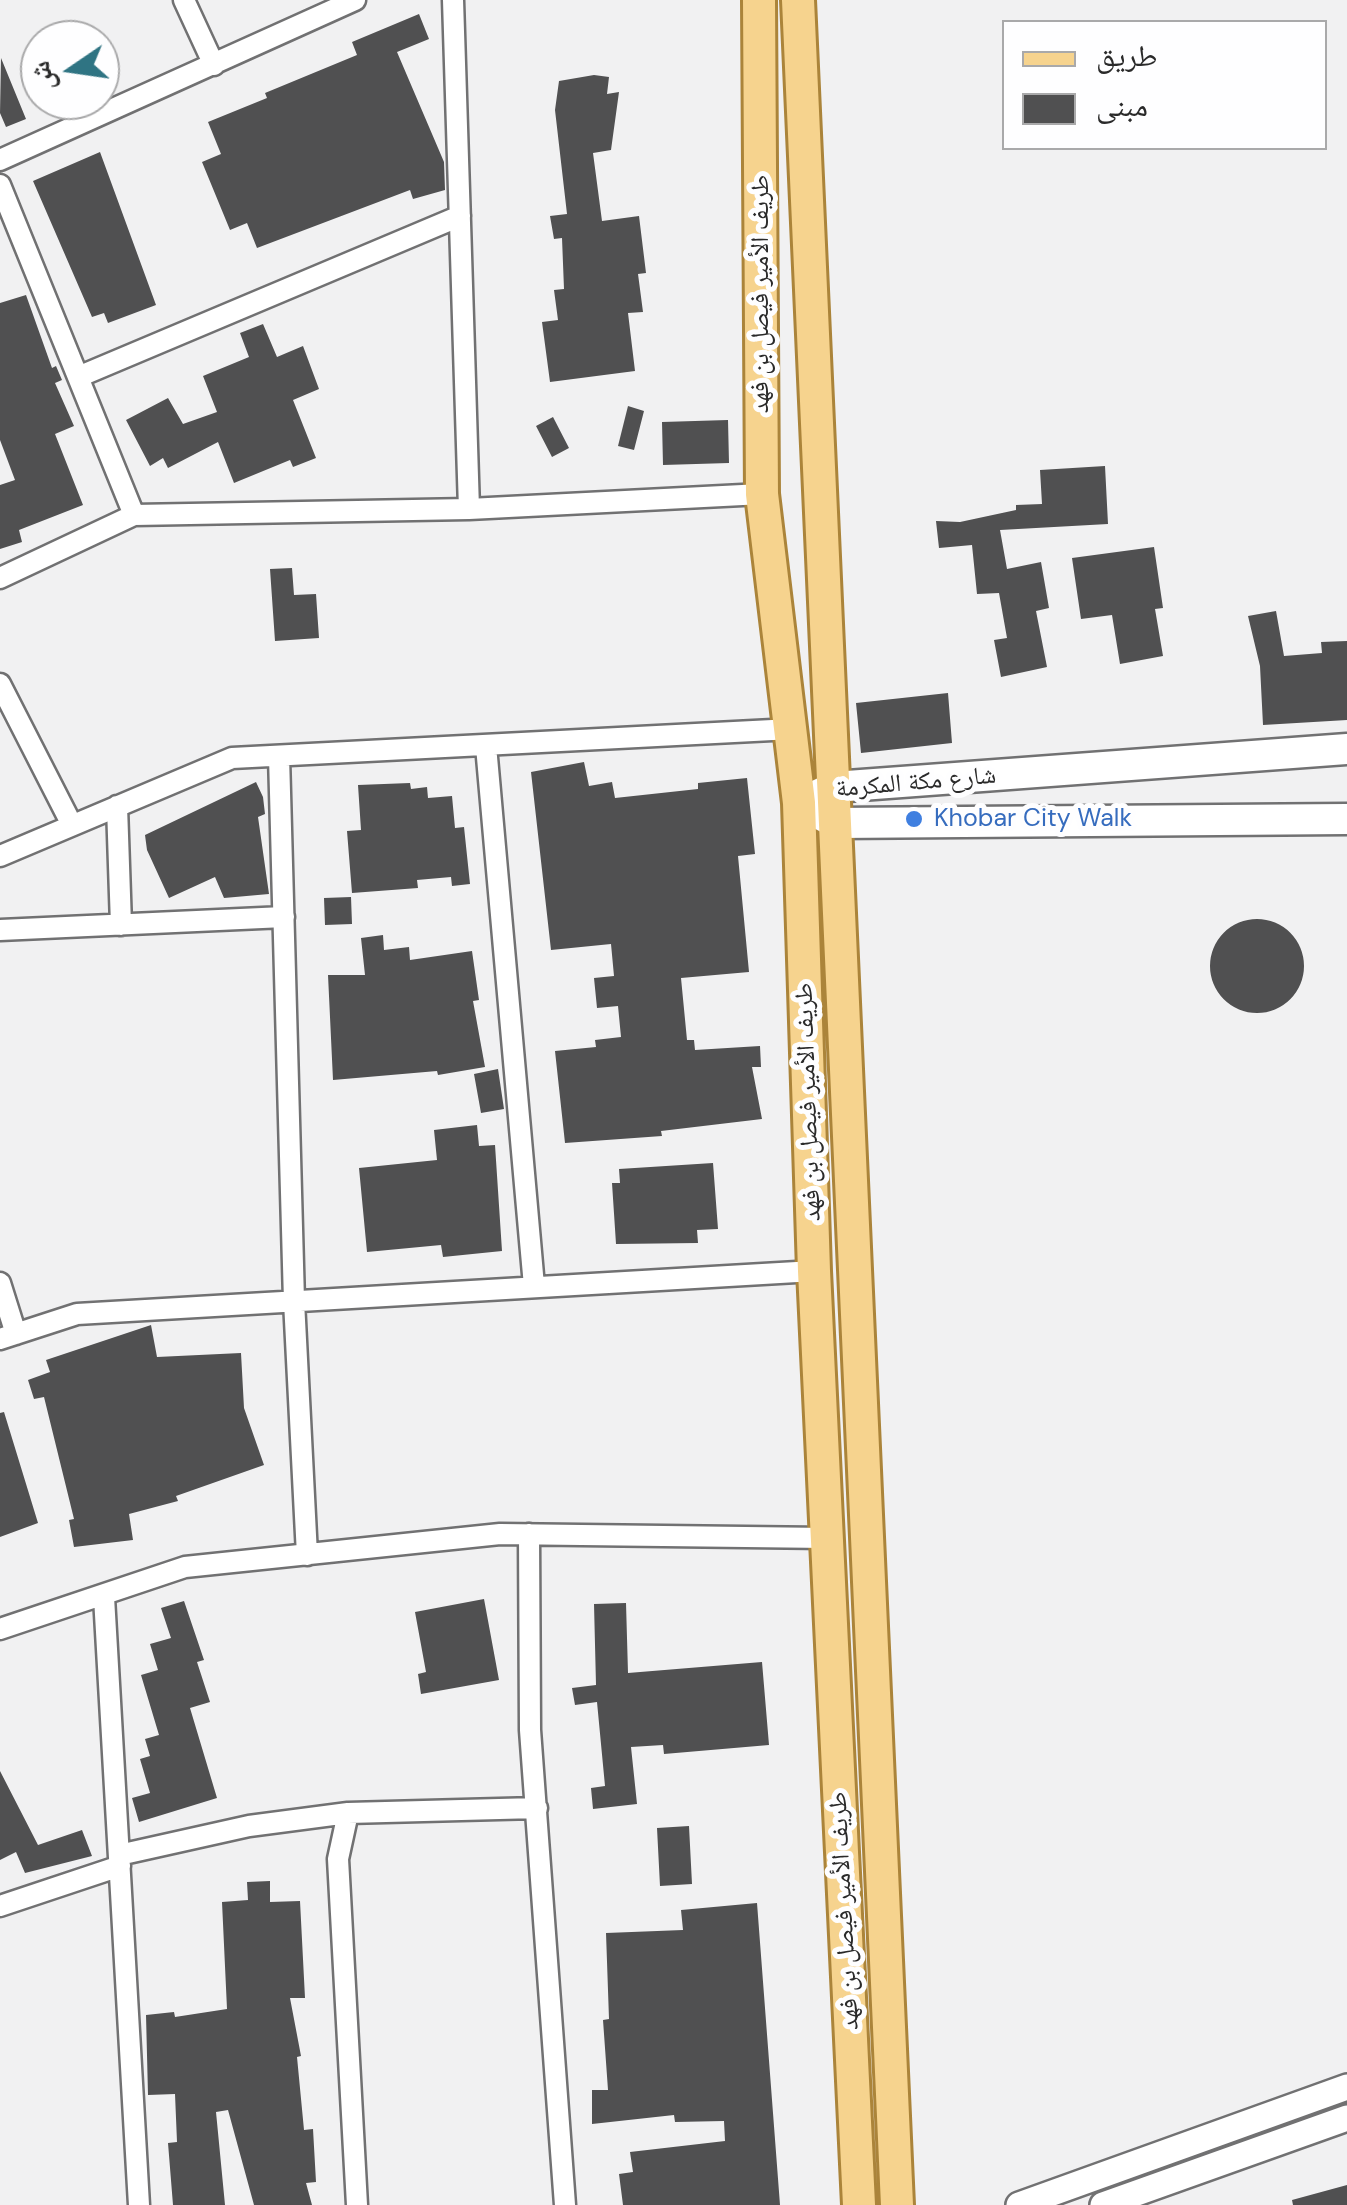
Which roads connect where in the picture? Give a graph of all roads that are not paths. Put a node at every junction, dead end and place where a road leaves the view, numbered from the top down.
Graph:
1 (184, 0) edge
2 (356, 0) edge
3 (453, 0) edge
4 (759, 0) edge
5 (798, 0) edge
6 (214, 65) junction
7 (0, 160) edge
8 (0, 185) edge
9 (460, 216) junction
10 (78, 377) junction
11 (762, 494) junction
12 (469, 508) junction
13 (134, 515) junction
14 (0, 578) edge
15 (0, 684) edge
16 (792, 728) junction
17 (486, 746) junction
18 (1347, 749) edge
19 (279, 756) junction
20 (834, 787) junction
21 (799, 803) junction
22 (118, 806) junction
23 (1347, 819) edge
24 (836, 823) junction
25 (72, 825) junction
26 (0, 856) edge
27 (284, 918) junction
28 (120, 925) junction
29 (0, 930) edge
30 (814, 1271) junction
31 (0, 1284) edge
32 (534, 1286) junction
33 (294, 1301) junction
34 (8, 1337) edge
35 (529, 1534) junction
36 (827, 1538) junction
37 (307, 1554) junction
38 (104, 1597) junction
39 (0, 1629) edge
40 (537, 1808) junction
41 (348, 1813) junction
42 (119, 1860) junction
43 (0, 1906) edge
44 (1347, 2087) edge
45 (1347, 2118) edge
46 (139, 2205) edge
47 (357, 2205) edge
48 (565, 2205) edge
49 (859, 2205) edge
50 (897, 2205) edge
51 (1018, 2205) edge
52 (1104, 2205) edge

1 - 6 street
2 - 6 street
3 - 9 street
4 - 11 main road, طريف الأمير فيصل بن فهد
5 - 20 main road, طريف الأمير فيصل بن فهد
6 - 7 street
8 - 10 street
9 - 10 street
9 - 12 street
10 - 13 street
11 - 12 street
11 - 16 main road, طريف الأمير فيصل بن فهد
12 - 13 street
13 - 14 street
15 - 25 street
16 - 17 street
16 - 21 main road, طريف الأمير فيصل بن فهد
17 - 19 street
17 - 32 street
18 - 20 main road, شارع مكة المكرمة
19 - 22 street
19 - 27 street
20 - 21 main road, شارع مكة المكرمة
20 - 24 main road, طريف الأمير فيصل بن فهد
21 - 24 main road, شارع مكة المكرمة
21 - 30 main road, طريف الأمير فيصل بن فهد
22 - 25 street
22 - 28 street
23 - 24 main road, شارع مكة المكرمة
24 - 50 main road, طريف الأمير فيصل بن فهد
25 - 26 street
27 - 28 street
27 - 33 street
28 - 29 street
30 - 32 street
30 - 36 main road, طريف الأمير فيصل بن فهد
31 - 34 street
32 - 33 street
33 - 34 street
33 - 37 street
35 - 36 street
35 - 37 street
35 - 40 street
36 - 49 main road, طريف الأمير فيصل بن فهد
37 - 38 street
38 - 39 street
38 - 42 street
40 - 41 street
40 - 48 street
41 - 42 street
41 - 47 street
42 - 43 street
42 - 46 street
44 - 51 street
45 - 52 street

